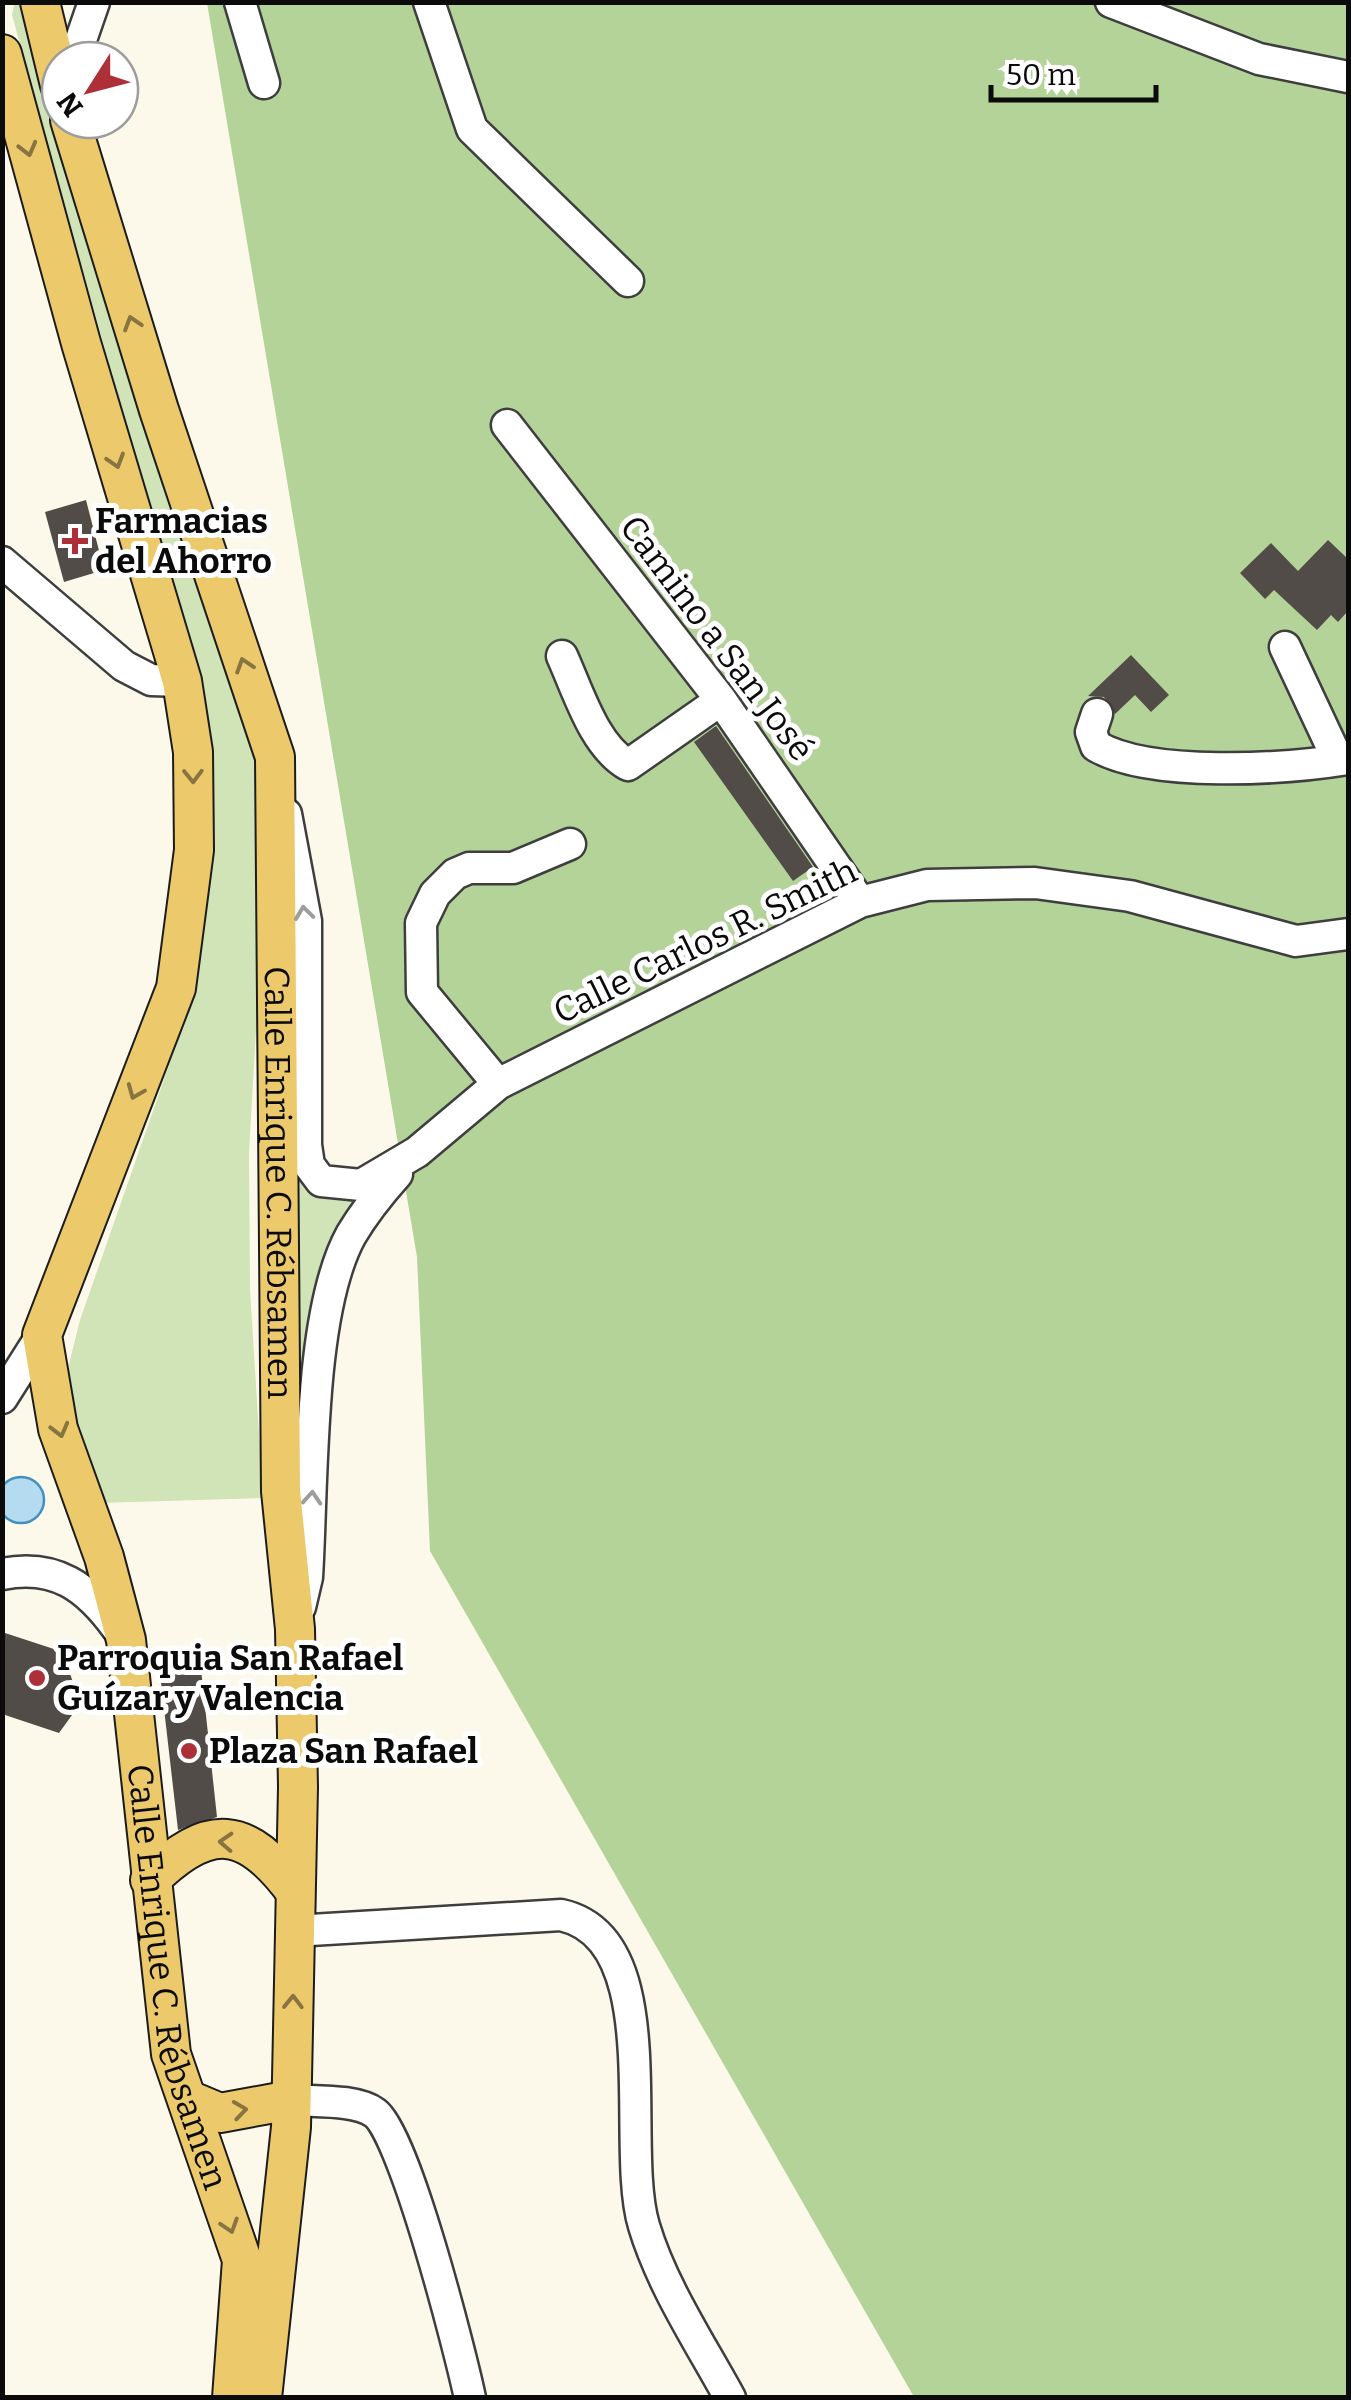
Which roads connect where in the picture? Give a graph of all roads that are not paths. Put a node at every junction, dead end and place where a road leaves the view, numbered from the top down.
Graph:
1 (40, 2) edge
2 (94, 2) edge
3 (240, 2) edge
4 (435, 5) edge
5 (1125, 5) edge
6 (49, 40) edge
7 (81, 40) edge
8 (2, 54) edge
9 (1348, 77) edge
10 (264, 83) dead end
11 (76, 140) edge
12 (628, 281) dead end
13 (507, 425) dead end
14 (2, 562) edge
15 (1285, 647) dead end
16 (562, 656) dead end
17 (182, 681) junction
18 (721, 700) junction
19 (1097, 714) dead end
20 (274, 758) junction
21 (1343, 759) edge
22 (570, 844) dead end
23 (860, 902) junction
24 (1348, 934) edge
25 (498, 1084) junction
26 (417, 1152) junction
27 (42, 1334) junction
28 (2, 1398) edge
29 (2, 1574) edge
30 (295, 1629) junction
31 (126, 1640) junction
32 (150, 1880) junction
33 (295, 1892) junction
34 (294, 1930) junction
35 (189, 2100) junction
36 (292, 2100) junction
37 (232, 2398) edge
38 (262, 2398) edge
39 (470, 2398) edge
40 (730, 2398) edge

1 - 6 main road
2 - 7 street
3 - 10 street
4 - 12 street
5 - 9 street
8 -> 17 main road
20 -> 11 main road, Calle Enrique C. Rébsamen
13 - 18 street, Camino a San José
14 - 17 street
15 - 21 street
16 - 18 street
17 -> 27 main road
18 - 23 street, Camino a San José
19 - 21 street
26 -> 20 street, Calle Carlos R. Smith
20 - 30 main road, Calle Enrique C. Rébsamen
22 - 25 street
23 - 24 street, Calle Carlos R. Smith
23 - 25 street, Calle Carlos R. Smith
25 - 26 street, Calle Carlos R. Smith
30 -> 26 street, Calle Carlos R. Smith
27 - 28 street
27 -> 31 main road, Calle Enrique C. Rébsamen
29 - 31 street
30 - 33 main road, Calle Enrique C. Rébsamen
31 - 32 main road, Calle Enrique C. Rébsamen
33 -> 32 main road
32 - 35 main road, Calle Enrique C. Rébsamen
33 - 34 main road, Calle Enrique C. Rébsamen
36 -> 34 main road, Calle Enrique C. Rébsamen
34 - 40 street
35 -> 36 main road
35 -> 37 main road, Calle Enrique C. Rébsamen
36 - 38 main road, Calle Enrique C. Rébsamen
36 - 39 street

